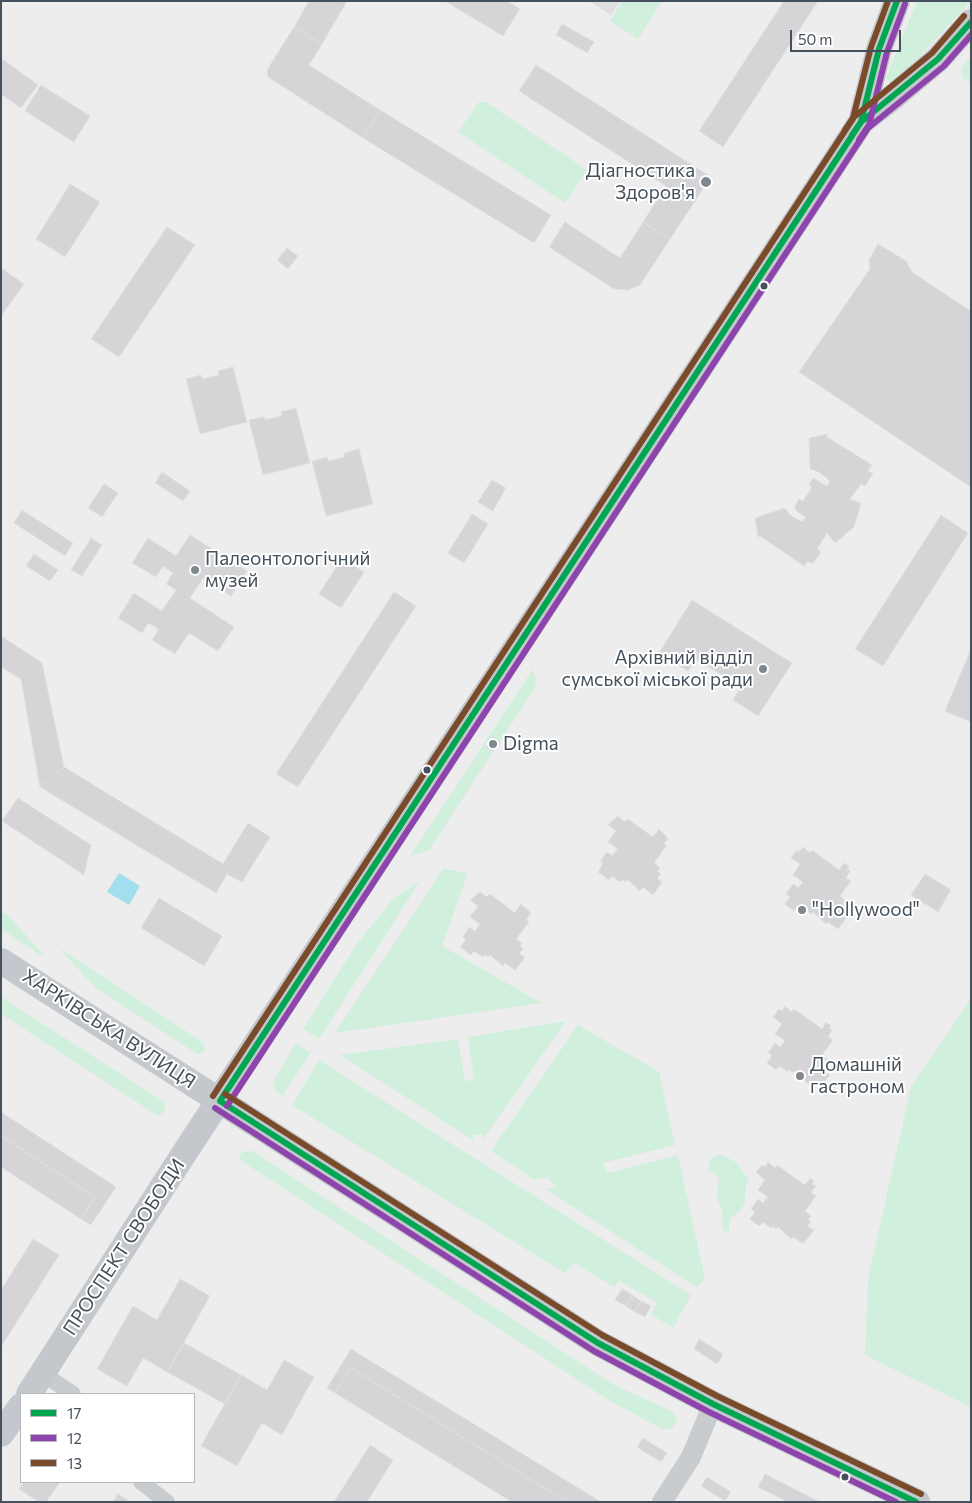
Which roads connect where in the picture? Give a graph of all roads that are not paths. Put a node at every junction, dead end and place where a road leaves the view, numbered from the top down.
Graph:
1 (896, 1) edge
2 (971, 22) edge
3 (860, 122) junction
4 (1, 961) edge
5 (220, 1101) junction
6 (25, 1393) edge
7 (20, 1401) edge
8 (713, 1404) junction
9 (1, 1434) edge
10 (142, 1483) edge
11 (167, 1502) edge
12 (662, 1502) edge
13 (917, 1502) edge

1 - 3 main road
2 - 3 main road
3 - 5 main road, ПРОСПЕКТ СВОБОДИ
4 - 5 main road, ХАРКІВСЬКА ВУЛИЦЯ
5 - 6 main road, ПРОСПЕКТ СВОБОДИ
5 - 8 main road, ХАРКІВСЬКА ВУЛИЦЯ
7 - 9 main road, ПРОСПЕКТ СВОБОДИ
8 - 12 street
8 - 13 main road, ХАРКІВСЬКА ВУЛИЦЯ
10 - 11 street

